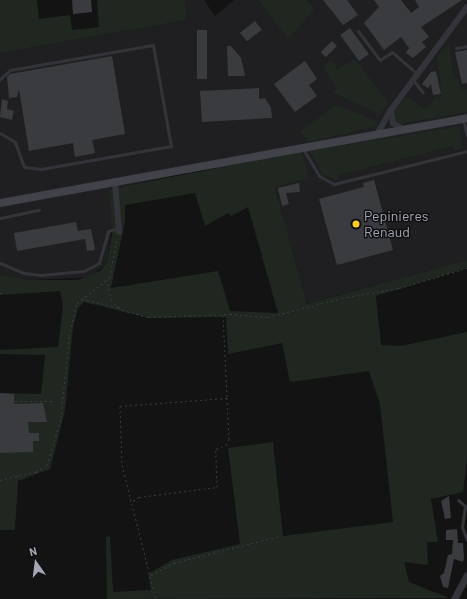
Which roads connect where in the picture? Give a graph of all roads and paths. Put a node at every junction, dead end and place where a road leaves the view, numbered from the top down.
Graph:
1 (467, 7) edge
2 (461, 18) junction
3 (467, 22) edge
4 (358, 31) dead end
5 (467, 46) edge
6 (456, 48) dead end
7 (418, 74) junction
8 (0, 79) edge
9 (413, 80) junction
10 (423, 93) dead end
11 (391, 110) junction
12 (465, 118) edge
13 (403, 129) junction
14 (0, 133) edge
15 (377, 134) junction
16 (467, 136) edge
17 (302, 148) junction
18 (467, 151) edge
19 (115, 181) junction
20 (0, 202) edge
21 (39, 210) dead end
22 (0, 218) edge
23 (119, 230) junction
24 (0, 263) edge
25 (467, 268) edge
26 (107, 280) junction
27 (0, 293) edge
28 (5, 293) dead end
29 (81, 299) junction
30 (119, 308) junction
31 (223, 314) junction
32 (227, 398) junction
33 (52, 400) dead end
34 (0, 401) edge
35 (0, 480) edge
36 (458, 500) dead end
37 (133, 501) junction
38 (280, 536) dead end
39 (467, 540) edge
40 (150, 575) junction
41 (467, 575) edge
42 (156, 599) edge
43 (454, 599) edge

1 - 2 street
2 - 3 street
2 - 7 street
4 - 7 lane
5 - 6 lane
7 - 9 street
8 - 14 lane
9 - 10 lane
9 - 11 street
11 - 13 street
11 - 15 street
12 - 13 main road
12 - 16 lane
13 - 15 main road
15 - 17 main road
17 - 18 lane
17 - 19 main road
19 - 20 main road
19 - 23 street
21 - 22 lane
23 - 24 lane
23 - 26 path
25 - 31 path
26 - 29 path
26 - 30 path
27 - 28 path
29 - 30 path
29 - 35 path
30 - 31 path
31 - 32 path
32 - 37 path
32 - 37 path
33 - 34 path
36 - 39 lane
37 - 40 path
38 - 40 path
40 - 42 path
41 - 43 street

